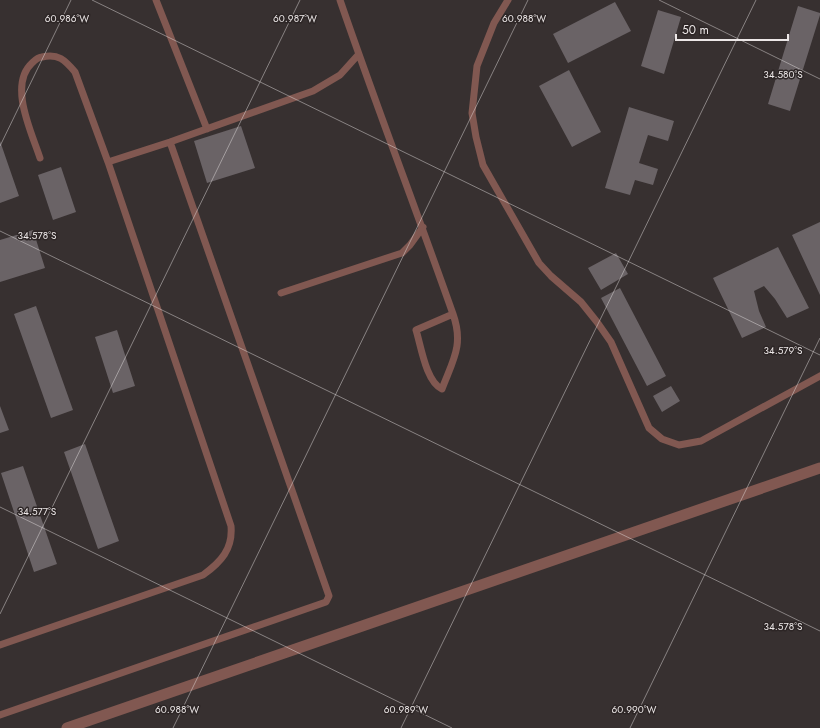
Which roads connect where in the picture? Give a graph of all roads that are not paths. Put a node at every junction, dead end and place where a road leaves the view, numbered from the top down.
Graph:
1 (156, 0) edge
2 (340, 0) edge
3 (508, 0) edge
4 (358, 55) junction
5 (207, 129) junction
6 (170, 142) junction
7 (40, 158) dead end
8 (108, 162) junction
9 (423, 227) junction
10 (281, 293) dead end
11 (453, 314) junction
12 (820, 376) edge
13 (820, 468) edge
14 (0, 645) edge
15 (0, 715) edge
16 (67, 728) edge

1 - 5 lane
2 - 4 lane
3 - 12 lane
4 - 5 lane
4 - 9 lane
5 - 6 lane
6 - 8 lane
6 - 15 lane
7 - 8 lane
8 - 14 lane
9 - 10 lane
9 - 11 lane
11 - 11 lane
13 - 16 street

